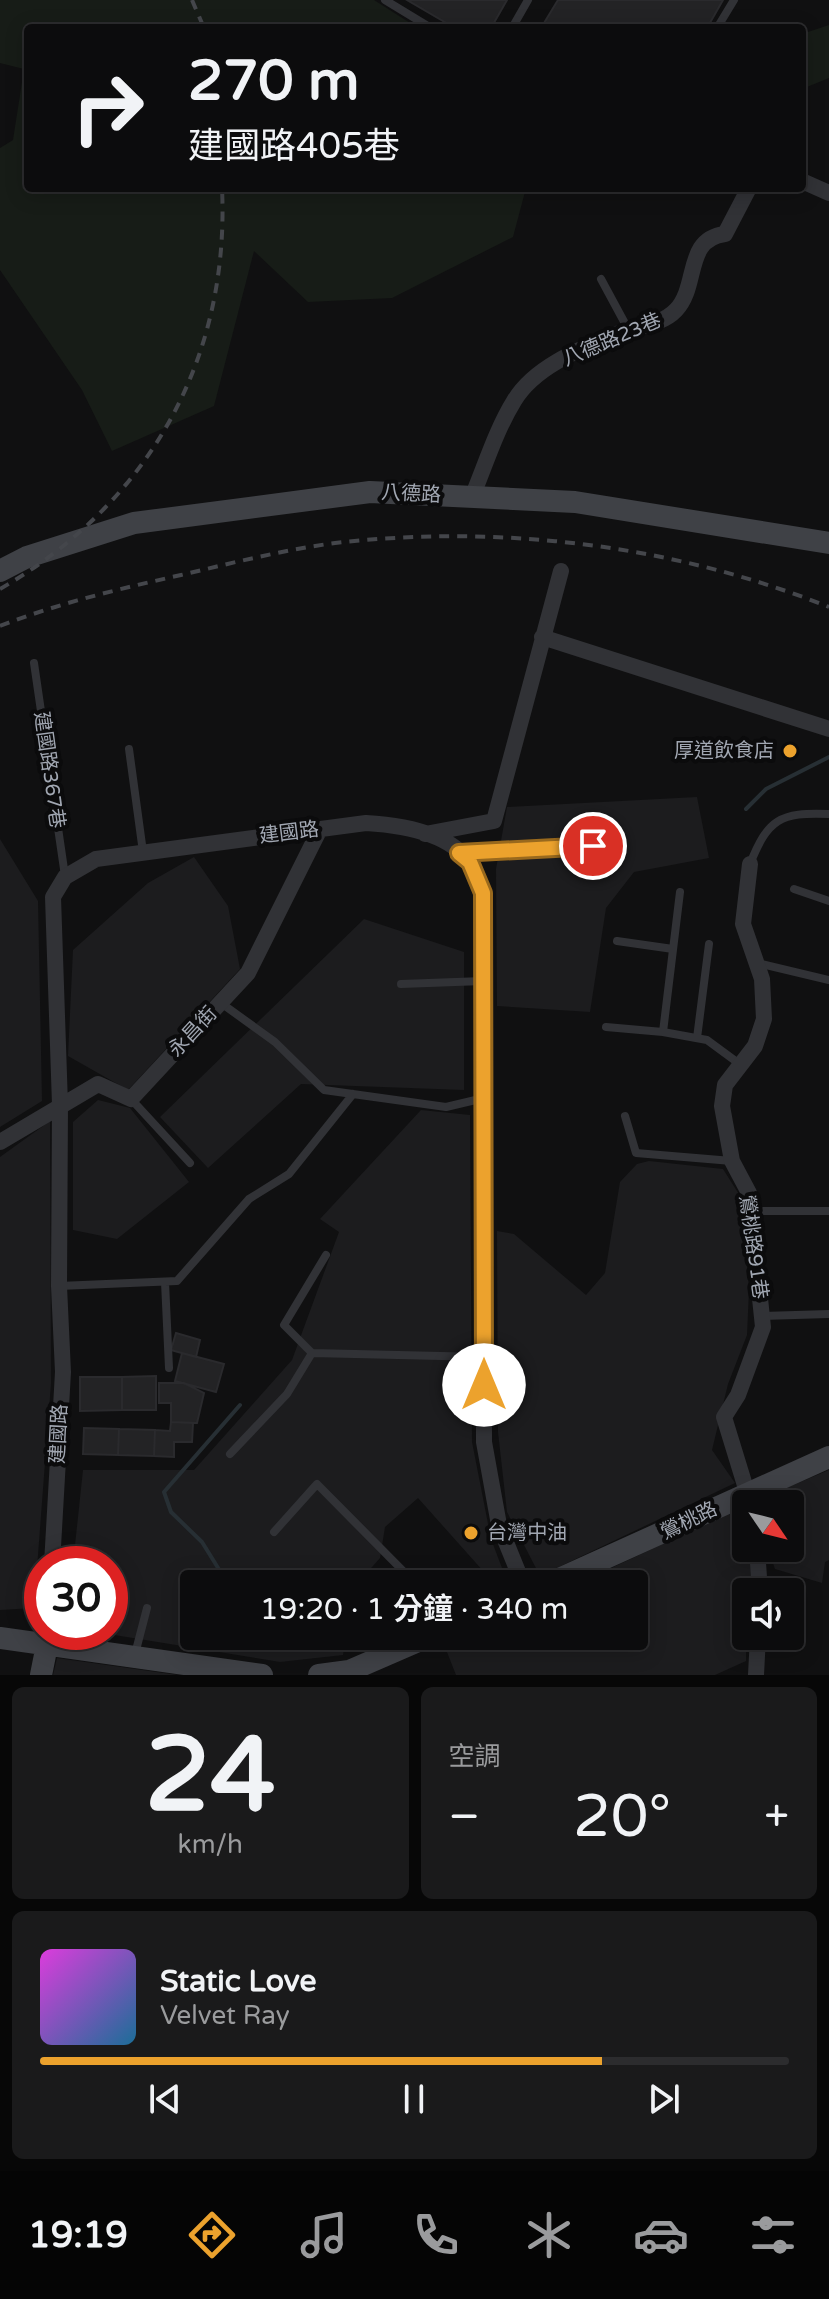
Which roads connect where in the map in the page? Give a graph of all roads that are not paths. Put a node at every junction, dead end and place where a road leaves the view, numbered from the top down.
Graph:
1 (385, 0) edge
2 (528, 0) edge
3 (734, 0) edge
4 (424, 24) edge
5 (514, 24) edge
6 (719, 24) edge
7 (806, 183) edge
8 (747, 192) edge
9 (829, 193) edge
10 (601, 279) dead end
11 (628, 329) junction
12 (472, 497) junction
13 (829, 543) edge
14 (0, 571) edge
15 (561, 571) dead end
16 (542, 637) junction
17 (34, 663) dead end
18 (829, 729) edge
19 (129, 749) dead end
20 (829, 814) edge
21 (320, 829) junction
22 (425, 834) junction
23 (620, 844) dead end
24 (143, 852) junction
25 (459, 853) junction
26 (750, 864) joint
27 (65, 877) junction
28 (794, 889) dead end
29 (680, 892) dead end
30 (829, 901) edge
31 (617, 941) dead end
32 (709, 944) dead end
33 (673, 949) junction
34 (756, 963) junction
35 (829, 980) edge
36 (484, 981) junction
37 (401, 984) dead end
38 (220, 1003) junction
39 (606, 1027) dead end
40 (663, 1032) junction
41 (697, 1038) junction
42 (741, 1065) junction
43 (353, 1094) junction
44 (484, 1098) junction
45 (131, 1099) junction
46 (60, 1105) junction
47 (625, 1116) dead end
48 (2, 1139) edge
49 (732, 1161) junction
50 (190, 1163) dead end
51 (752, 1211) junction
52 (829, 1211) edge
53 (326, 1255) dead end
54 (165, 1282) junction
55 (59, 1286) junction
56 (829, 1314) edge
57 (762, 1316) junction
58 (312, 1353) junction
59 (484, 1357) junction
60 (169, 1368) dead end
61 (230, 1454) dead end
62 (829, 1457) edge
63 (741, 1490) edge
64 (767, 1490) edge
65 (732, 1507) edge
66 (274, 1532) dead end
67 (53, 1546) edge
68 (402, 1570) edge
69 (517, 1570) edge
70 (582, 1570) edge
71 (147, 1608) dead end
72 (0, 1638) edge
73 (24, 1638) edge
74 (45, 1650) edge
75 (102, 1650) edge
76 (400, 1650) edge
77 (757, 1650) edge
78 (134, 1657) junction
79 (350, 1673) edge
80 (41, 1675) edge
81 (262, 1675) edge
82 (319, 1675) edge
83 (756, 1675) edge

1 - 4 lane
2 - 5 lane
3 - 6 lane
7 - 9 street
8 - 11 street, 八德路23巷
10 - 11 lane
11 - 12 street, 八德路23巷
12 - 13 main road, 八德路
12 - 14 main road, 八德路
15 - 16 street
16 - 18 street
16 - 22 street
17 - 27 lane, 建國路367巷
19 - 24 lane
20 - 26 lane
21 - 22 street, 建國路
21 - 24 street, 建國路
21 - 38 street, 永昌街
22 - 25 street, 建國路
23 - 25 lane
24 - 27 street, 建國路
25 - 36 street, 建國路
26 - 34 street, 鶯桃路91巷
27 - 46 street, 建國路
28 - 30 lane
29 - 33 lane
31 - 33 lane
32 - 41 lane
33 - 40 lane
34 - 35 lane
34 - 42 street, 鶯桃路91巷
36 - 37 lane
36 - 44 street, 建國路
38 - 43 lane
38 - 45 street, 永昌街
39 - 40 lane
40 - 41 lane
41 - 42 lane
42 - 49 street, 鶯桃路91巷
43 - 44 lane
43 - 54 lane
44 - 59 street, 建國路
45 - 46 street
45 - 50 lane
46 - 48 street
46 - 55 street, 建國路
47 - 49 lane
49 - 51 street, 鶯桃路91巷
51 - 52 lane
51 - 57 street, 鶯桃路91巷
53 - 58 lane
54 - 55 lane
54 - 60 lane
55 - 67 street, 建國路
56 - 57 lane
57 - 63 street, 鶯桃路91巷
58 - 59 lane
58 - 61 lane
59 - 69 street, 建國路
62 - 64 main road, 鶯桃路
65 - 70 main road, 鶯桃路
66 - 68 lane
71 - 78 lane
72 - 73 main road
74 - 80 main road
75 - 78 main road
76 - 79 main road
77 - 83 street
78 - 81 main road
79 - 82 main road

